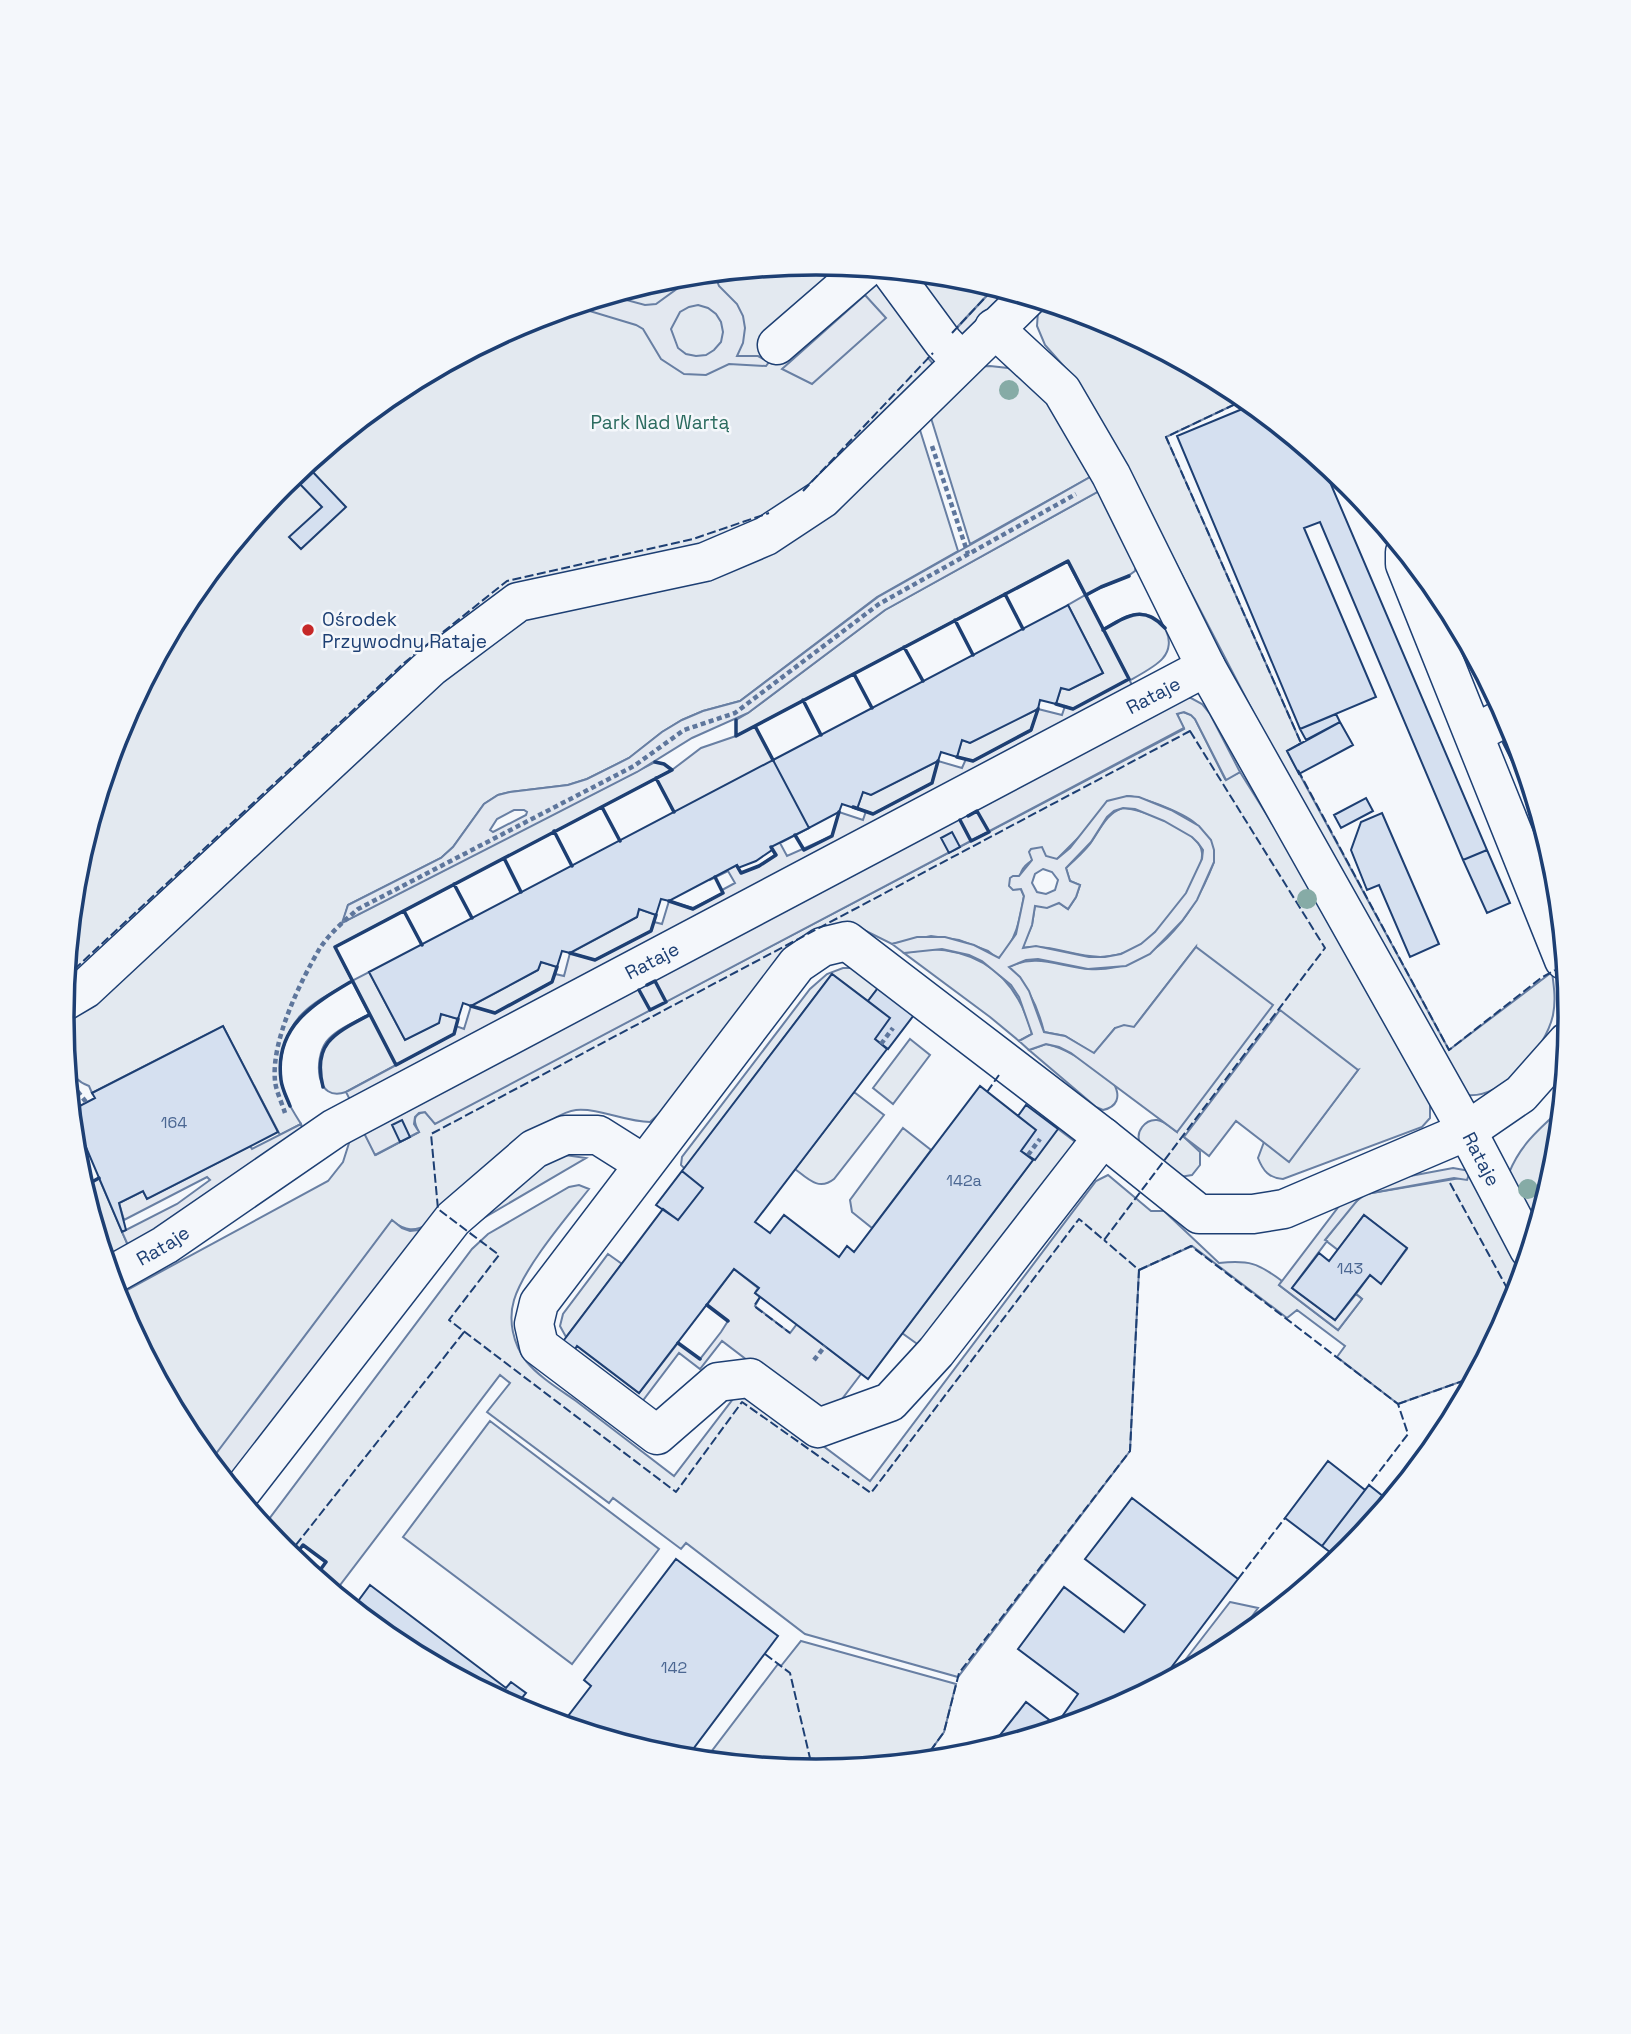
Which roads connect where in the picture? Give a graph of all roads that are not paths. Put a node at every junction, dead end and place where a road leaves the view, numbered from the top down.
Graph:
1 (856, 277) edge
2 (897, 280) edge
3 (1021, 304) edge
4 (994, 328) junction
5 (777, 345) dead end
6 (961, 360) junction
7 (1410, 574) edge
8 (1206, 667) junction
9 (1490, 726) edge
10 (1551, 918) edge
11 (74, 995) edge
12 (1556, 1054) edge
13 (1467, 1131) junction
14 (1102, 1136) junction
15 (644, 1164) junction
16 (1524, 1237) edge
17 (119, 1271) edge
18 (244, 1489) edge

1 - 5 street
2 - 6 street
3 - 4 street
4 - 6 street
4 - 8 street, Rataje
6 - 11 street
7 - 9 street
8 - 13 street, Rataje
8 - 17 street, Rataje
9 - 10 street
12 - 13 street
13 - 14 street
13 - 16 street, Rataje
14 - 15 street
14 - 15 street
15 - 18 street

